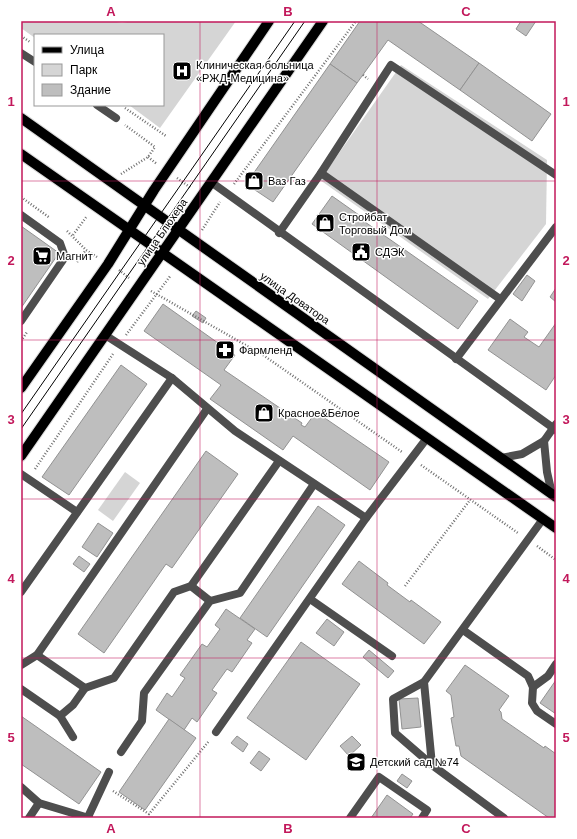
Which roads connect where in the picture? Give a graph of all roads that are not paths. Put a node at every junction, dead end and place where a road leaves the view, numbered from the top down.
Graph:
1 (269, 21) edge
2 (323, 21) edge
3 (21, 53) edge
4 (34, 61) edge
5 (98, 106) edge
6 (21, 118) edge
7 (116, 118) road end
8 (21, 154) edge
9 (321, 173) junction
10 (556, 175) edge
11 (211, 182) junction
12 (143, 206) junction
13 (21, 215) edge
14 (178, 229) junction
15 (130, 230) junction
16 (279, 232) junction
17 (555, 232) edge
18 (162, 252) junction
19 (500, 299) junction
20 (21, 321) edge
21 (105, 335) junction
22 (456, 359) junction
23 (172, 378) junction
24 (21, 388) edge
25 (207, 409) junction
26 (555, 427) edge
27 (427, 438) junction
28 (544, 441) junction
29 (21, 456) edge
30 (501, 458) junction
31 (279, 461) junction
32 (21, 474) edge
33 (314, 484) junction
34 (554, 496) edge
35 (78, 512) junction
36 (366, 518) junction
37 (543, 519) junction
38 (556, 528) edge
39 (191, 586) junction
40 (21, 592) edge
41 (310, 599) junction
42 (210, 601) junction
43 (463, 630) junction
44 (37, 655) junction
45 (392, 656) dead end
46 (556, 664) edge
47 (21, 666) edge
48 (424, 682) junction
49 (533, 687) junction
50 (85, 688) junction
51 (21, 689) edge
52 (60, 716) junction
53 (556, 724) edge
54 (216, 732) road end
55 (73, 737) dead end
56 (121, 752) dead end
57 (432, 765) junction
58 (109, 772) dead end
59 (21, 787) edge
60 (39, 803) junction
61 (28, 818) edge
62 (88, 818) edge
63 (350, 818) edge
64 (422, 818) edge
65 (504, 818) edge

1 - 12 main road
2 - 11 main road, улица Блюхера
3 - 4 street
5 - 7 street
6 - 12 main road, улица Доватора
8 - 15 main road
9 - 10 street
9 - 16 street
9 - 19 street
11 - 14 main road, улица Блюхера
11 - 16 street
12 - 14 main road, улица Доватора
12 - 15 main road
13 - 20 street
14 - 18 main road, улица Блюхера
14 - 30 main road, улица Доватора
15 - 18 main road
15 - 24 main road
16 - 22 street
17 - 19 street
18 - 21 main road, улица Блюхера
18 - 27 main road
19 - 22 street
21 - 23 street
21 - 29 main road, улица Блюхера
22 - 26 street
23 - 25 street
23 - 35 street
25 - 31 street
25 - 44 street
26 - 28 street
27 - 36 street
27 - 37 main road
28 - 30 street
28 - 34 street
30 - 34 main road, улица Доватора
31 - 33 street
31 - 39 street
32 - 35 street
33 - 36 street
33 - 42 street
35 - 40 street
36 - 41 street
37 - 38 main road
37 - 43 street
39 - 42 street
39 - 50 street
41 - 45 street
41 - 54 street
42 - 56 street
43 - 48 street
43 - 49 street
44 - 47 street
44 - 50 street
46 - 49 street
48 - 57 street
48 - 57 street
49 - 53 street
50 - 52 street
51 - 52 street
52 - 55 street
57 - 65 street
58 - 62 street
59 - 60 street
60 - 61 street
60 - 62 street
63 - 64 street

